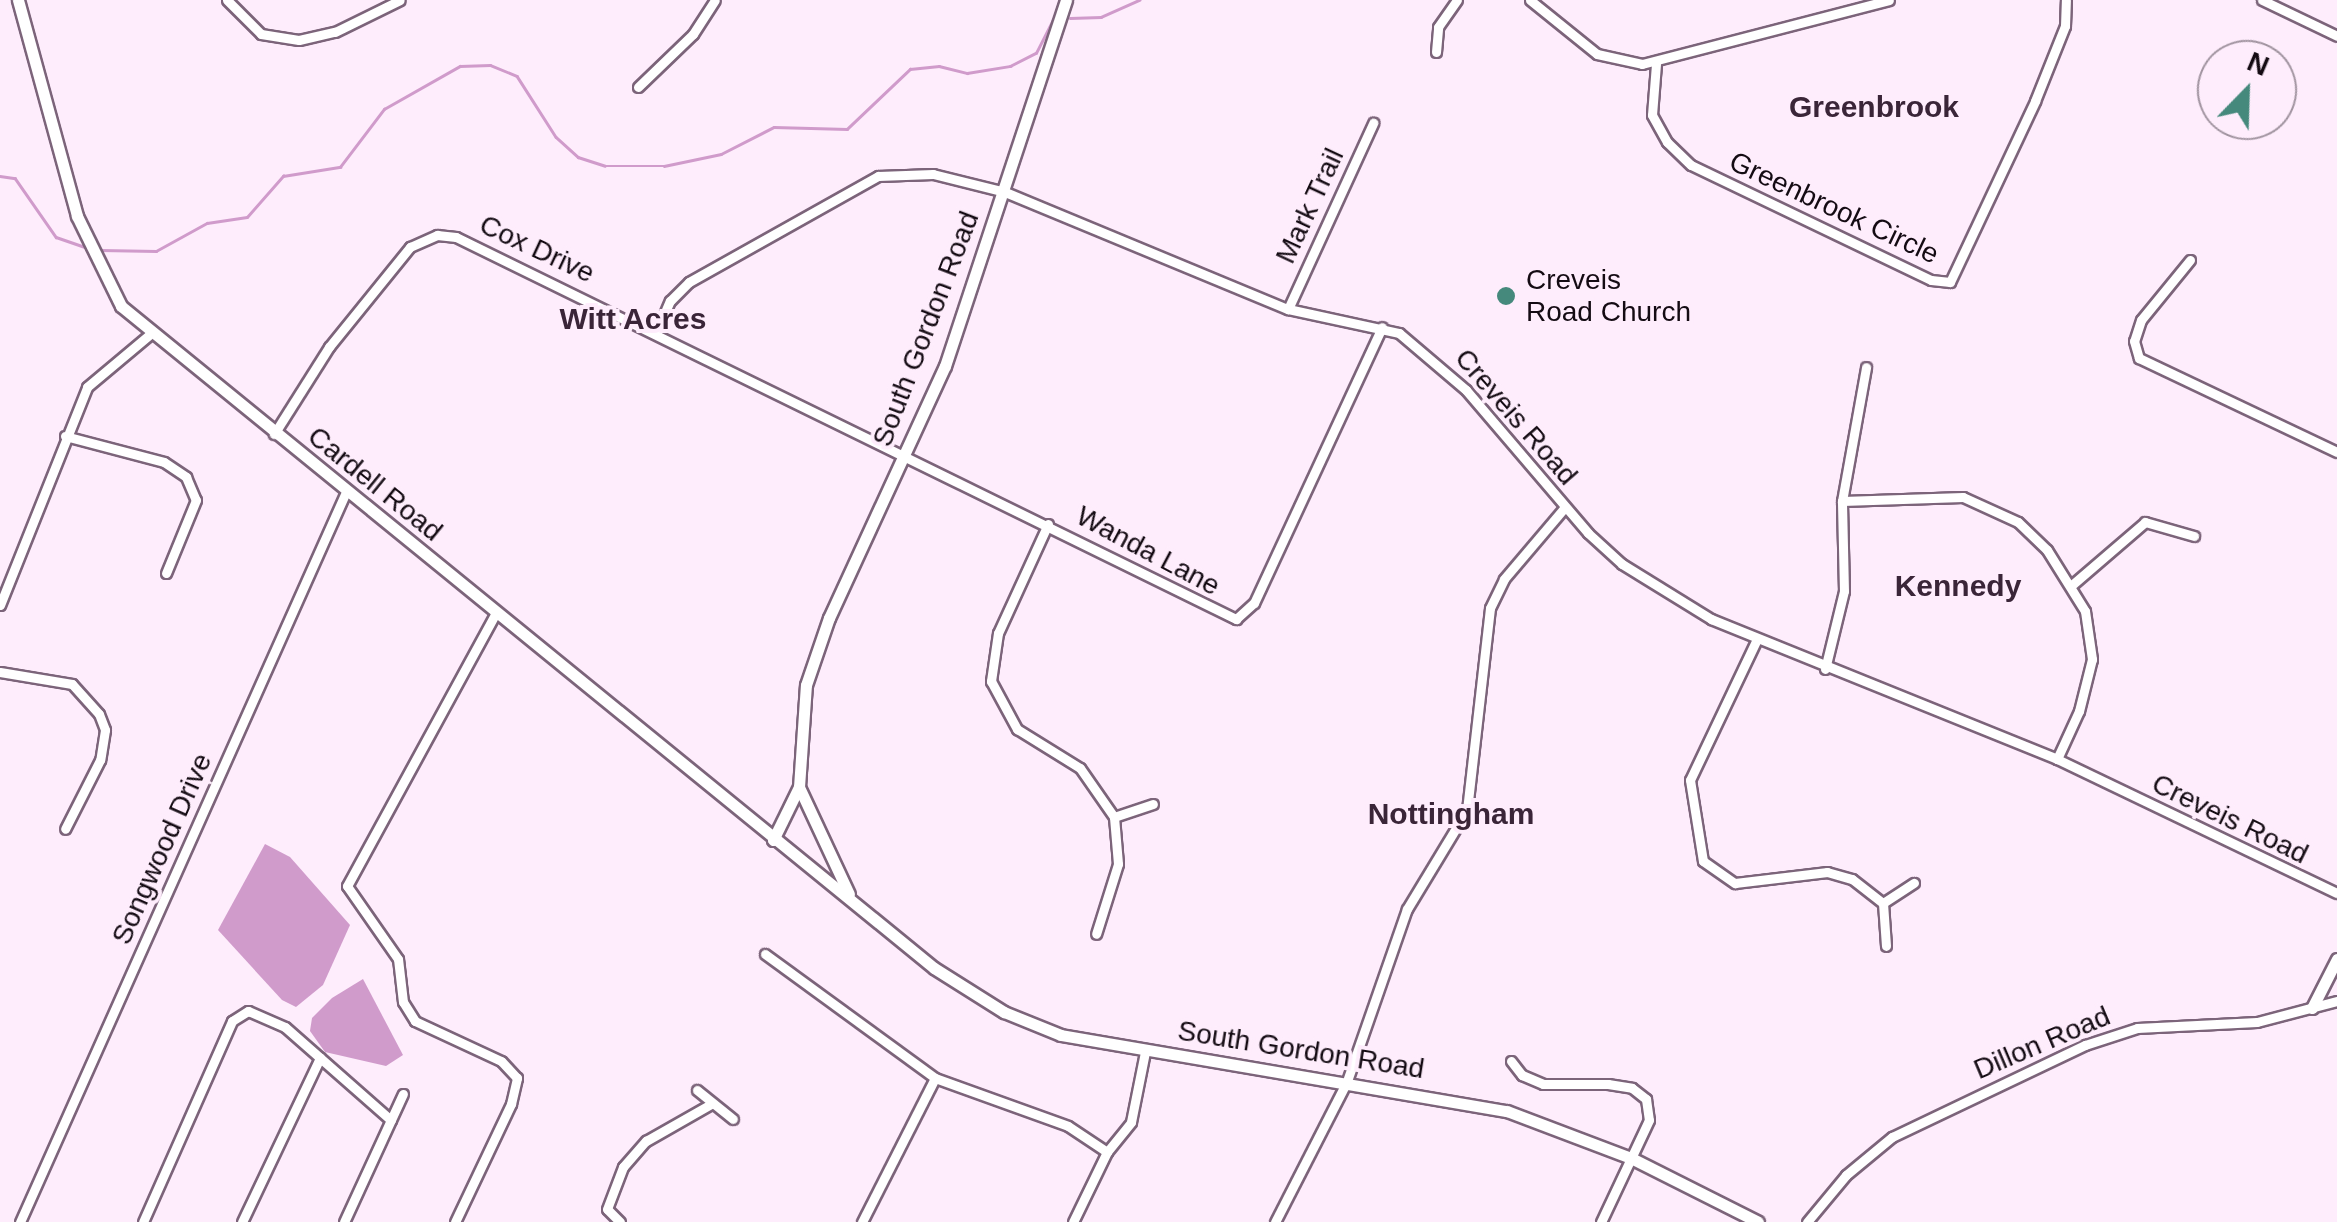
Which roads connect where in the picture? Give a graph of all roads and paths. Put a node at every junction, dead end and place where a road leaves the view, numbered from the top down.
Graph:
1 (18, 0) edge
2 (227, 0) edge
3 (400, 0) edge
4 (715, 0) edge
5 (1066, 0) edge
6 (1456, 0) edge
7 (1530, 0) edge
8 (1889, 0) edge
9 (2066, 0) edge
10 (2262, 0) edge
11 (2337, 36) edge
12 (1436, 52) dead end
13 (1656, 64) junction
14 (638, 87) dead end
15 (1373, 123) dead end
16 (1006, 192) junction
17 (2190, 260) dead end
18 (1288, 309) junction
19 (1382, 327) junction
20 (657, 331) junction
21 (148, 335) junction
22 (1866, 367) dead end
23 (274, 434) junction
24 (64, 436) junction
25 (2337, 452) edge
26 (906, 454) junction
27 (345, 494) junction
28 (1842, 502) junction
29 (1565, 507) junction
30 (1048, 524) junction
31 (2194, 536) dead end
32 (166, 573) dead end
33 (2073, 584) junction
34 (0, 605) edge
35 (496, 612) junction
36 (1756, 638) junction
37 (1825, 669) junction
38 (0, 672) edge
39 (2057, 759) junction
40 (799, 787) junction
41 (1153, 804) dead end
42 (1114, 817) junction
43 (65, 829) dead end
44 (774, 840) junction
45 (1914, 883) dead end
46 (2337, 893) edge
47 (853, 902) junction
48 (1883, 904) junction
49 (1096, 934) dead end
50 (1886, 946) dead end
51 (765, 954) dead end
52 (2337, 959) edge
53 (2337, 1001) edge
54 (2312, 1008) junction
55 (1145, 1052) junction
56 (320, 1058) junction
57 (1511, 1061) dead end
58 (935, 1078) junction
59 (1347, 1080) junction
60 (697, 1090) dead end
61 (403, 1094) dead end
62 (710, 1104) junction
63 (733, 1119) dead end
64 (391, 1120) junction
65 (1107, 1152) junction
66 (1631, 1158) junction
67 (20, 1222) edge
68 (143, 1222) edge
69 (242, 1222) edge
70 (344, 1222) edge
71 (456, 1222) edge
72 (620, 1222) edge
73 (862, 1222) edge
74 (1073, 1222) edge
75 (1275, 1222) edge
76 (1601, 1222) edge
77 (1758, 1222) edge
78 (1807, 1222) edge

1 - 21 street, Cardell Road
2 - 3 street
4 - 14 street
5 - 16 street, South Gordon Road
6 - 12 street
7 - 13 street
8 - 13 street
9 - 13 street, Greenbrook Circle
10 - 11 street
15 - 18 street, Mark Trail
16 - 18 street, Creveis Road
16 - 20 street, Creveis Road
16 - 26 street, South Gordon Road
17 - 25 street
18 - 19 street, Creveis Road
19 - 29 street, Creveis Road
19 - 30 street, Wanda Lane
20 - 23 street, Cox Drive
20 - 26 street, Cox Drive
21 - 23 street, Cardell Road
21 - 24 street
22 - 28 street
23 - 27 street, Cardell Road
24 - 32 street
24 - 34 street
26 - 30 street, Wanda Lane
26 - 40 street, South Gordon Road
27 - 35 street, Cardell Road
27 - 67 street, Songwood Drive
28 - 33 street
28 - 37 street
29 - 36 street, Creveis Road
29 - 59 street
30 - 42 street
31 - 33 street
33 - 39 street
35 - 44 street, Cardell Road
35 - 71 street
36 - 37 street, Creveis Road
36 - 48 street
37 - 39 street, Creveis Road
38 - 43 street
39 - 46 street, Creveis Road
40 - 44 street, South Gordon Road
40 - 47 street
41 - 42 street
42 - 49 street
44 - 47 street, Cardell Road
45 - 48 street
47 - 55 street, South Gordon Road
48 - 50 street
51 - 58 street
52 - 54 street
53 - 54 street, Dillon Road
54 - 78 street, Dillon Road
55 - 59 street, South Gordon Road
55 - 65 street
56 - 64 street
56 - 68 street
56 - 69 street
57 - 66 street
58 - 65 street
58 - 73 street
59 - 66 street, South Gordon Road
59 - 75 street
60 - 62 street
61 - 64 street
62 - 63 street
62 - 72 street
64 - 70 street
65 - 74 street
66 - 76 street
66 - 77 street, South Gordon Road

